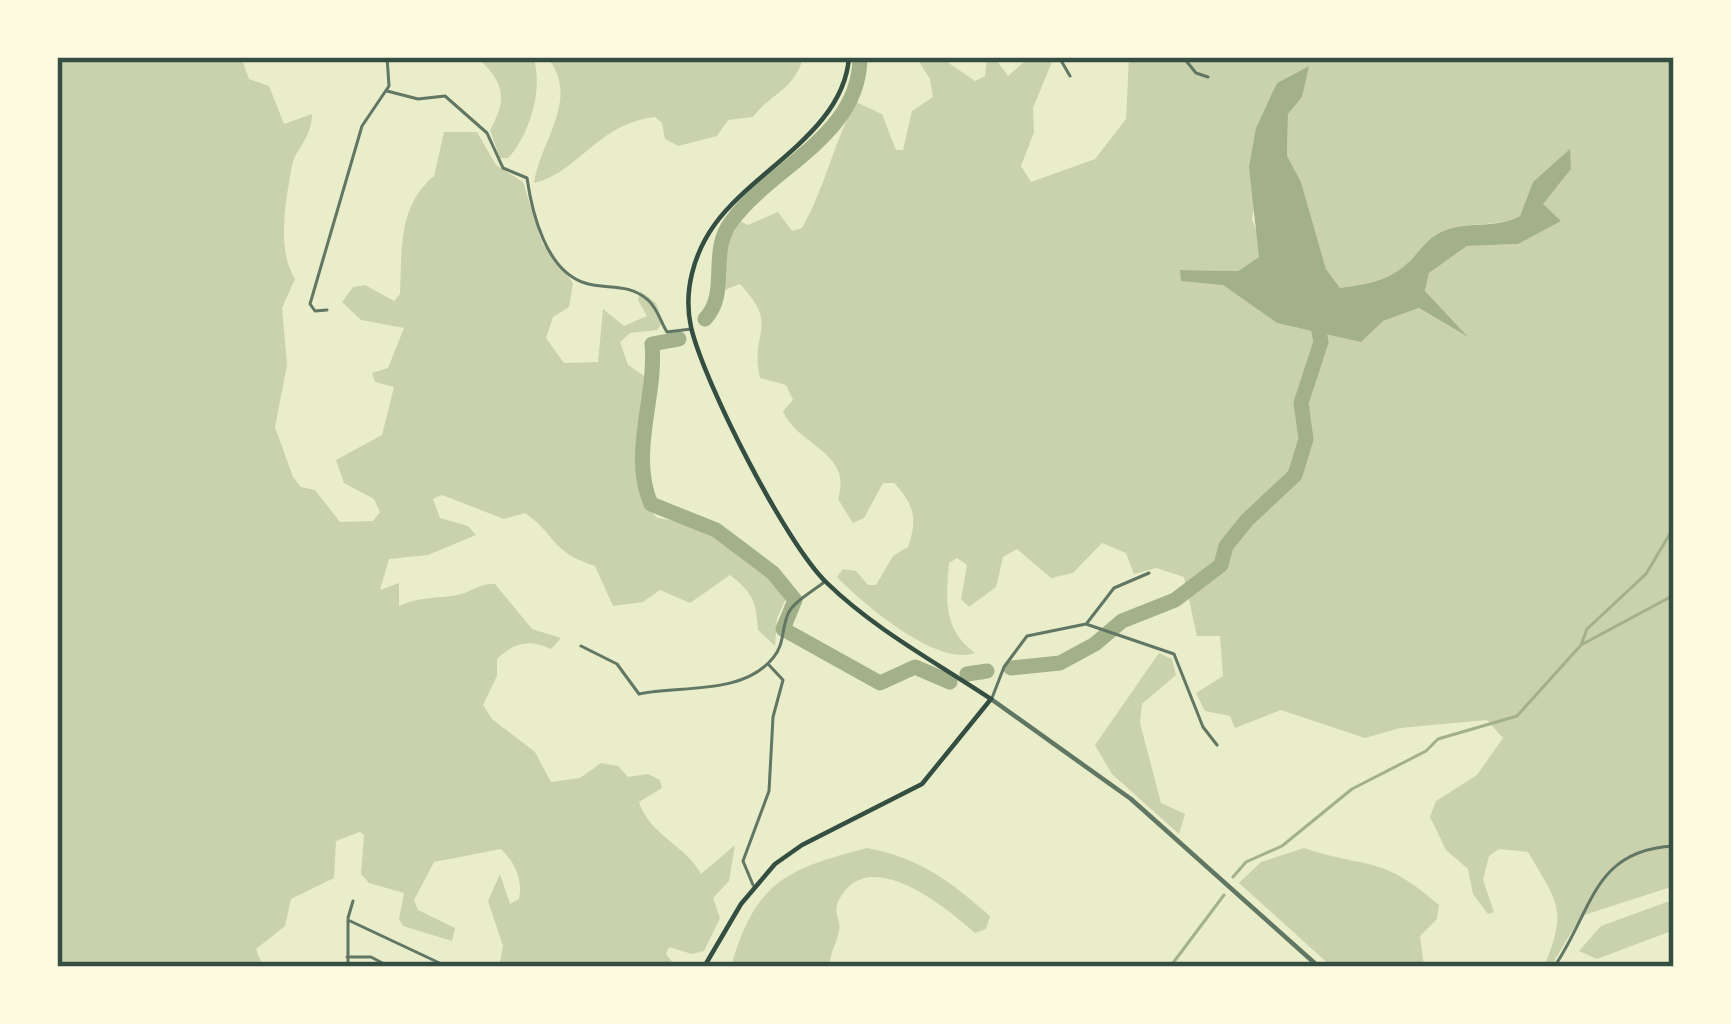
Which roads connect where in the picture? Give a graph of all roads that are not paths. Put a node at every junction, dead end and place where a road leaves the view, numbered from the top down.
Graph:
1 (387, 57) edge
2 (849, 57) edge
3 (1059, 57) edge
4 (1183, 57) edge
5 (1070, 76) dead end
6 (1208, 77) dead end
7 (387, 92) junction
8 (327, 310) dead end
9 (692, 328) junction
10 (1149, 573) dead end
11 (825, 581) junction
12 (1086, 624) junction
13 (581, 646) dead end
14 (768, 664) junction
15 (991, 699) junction
16 (1216, 745) dead end
17 (1674, 846) edge
18 (754, 886) junction
19 (353, 902) dead end
20 (348, 920) junction
21 (345, 957) junction
22 (348, 967) edge
23 (390, 967) edge
24 (448, 967) edge
25 (704, 967) edge
26 (1319, 967) edge
27 (1554, 967) edge

1 - 7 street
2 - 9 main road
3 - 5 street
4 - 6 street
7 - 8 street
7 - 9 street
9 - 11 main road
10 - 12 street
11 - 14 street
11 - 15 main road
12 - 15 street
12 - 16 street
13 - 14 street
14 - 18 street
15 - 18 main road
15 - 26 street
17 - 27 street
18 - 25 main road
19 - 20 street
20 - 21 street
20 - 24 street
21 - 22 street
21 - 23 street

